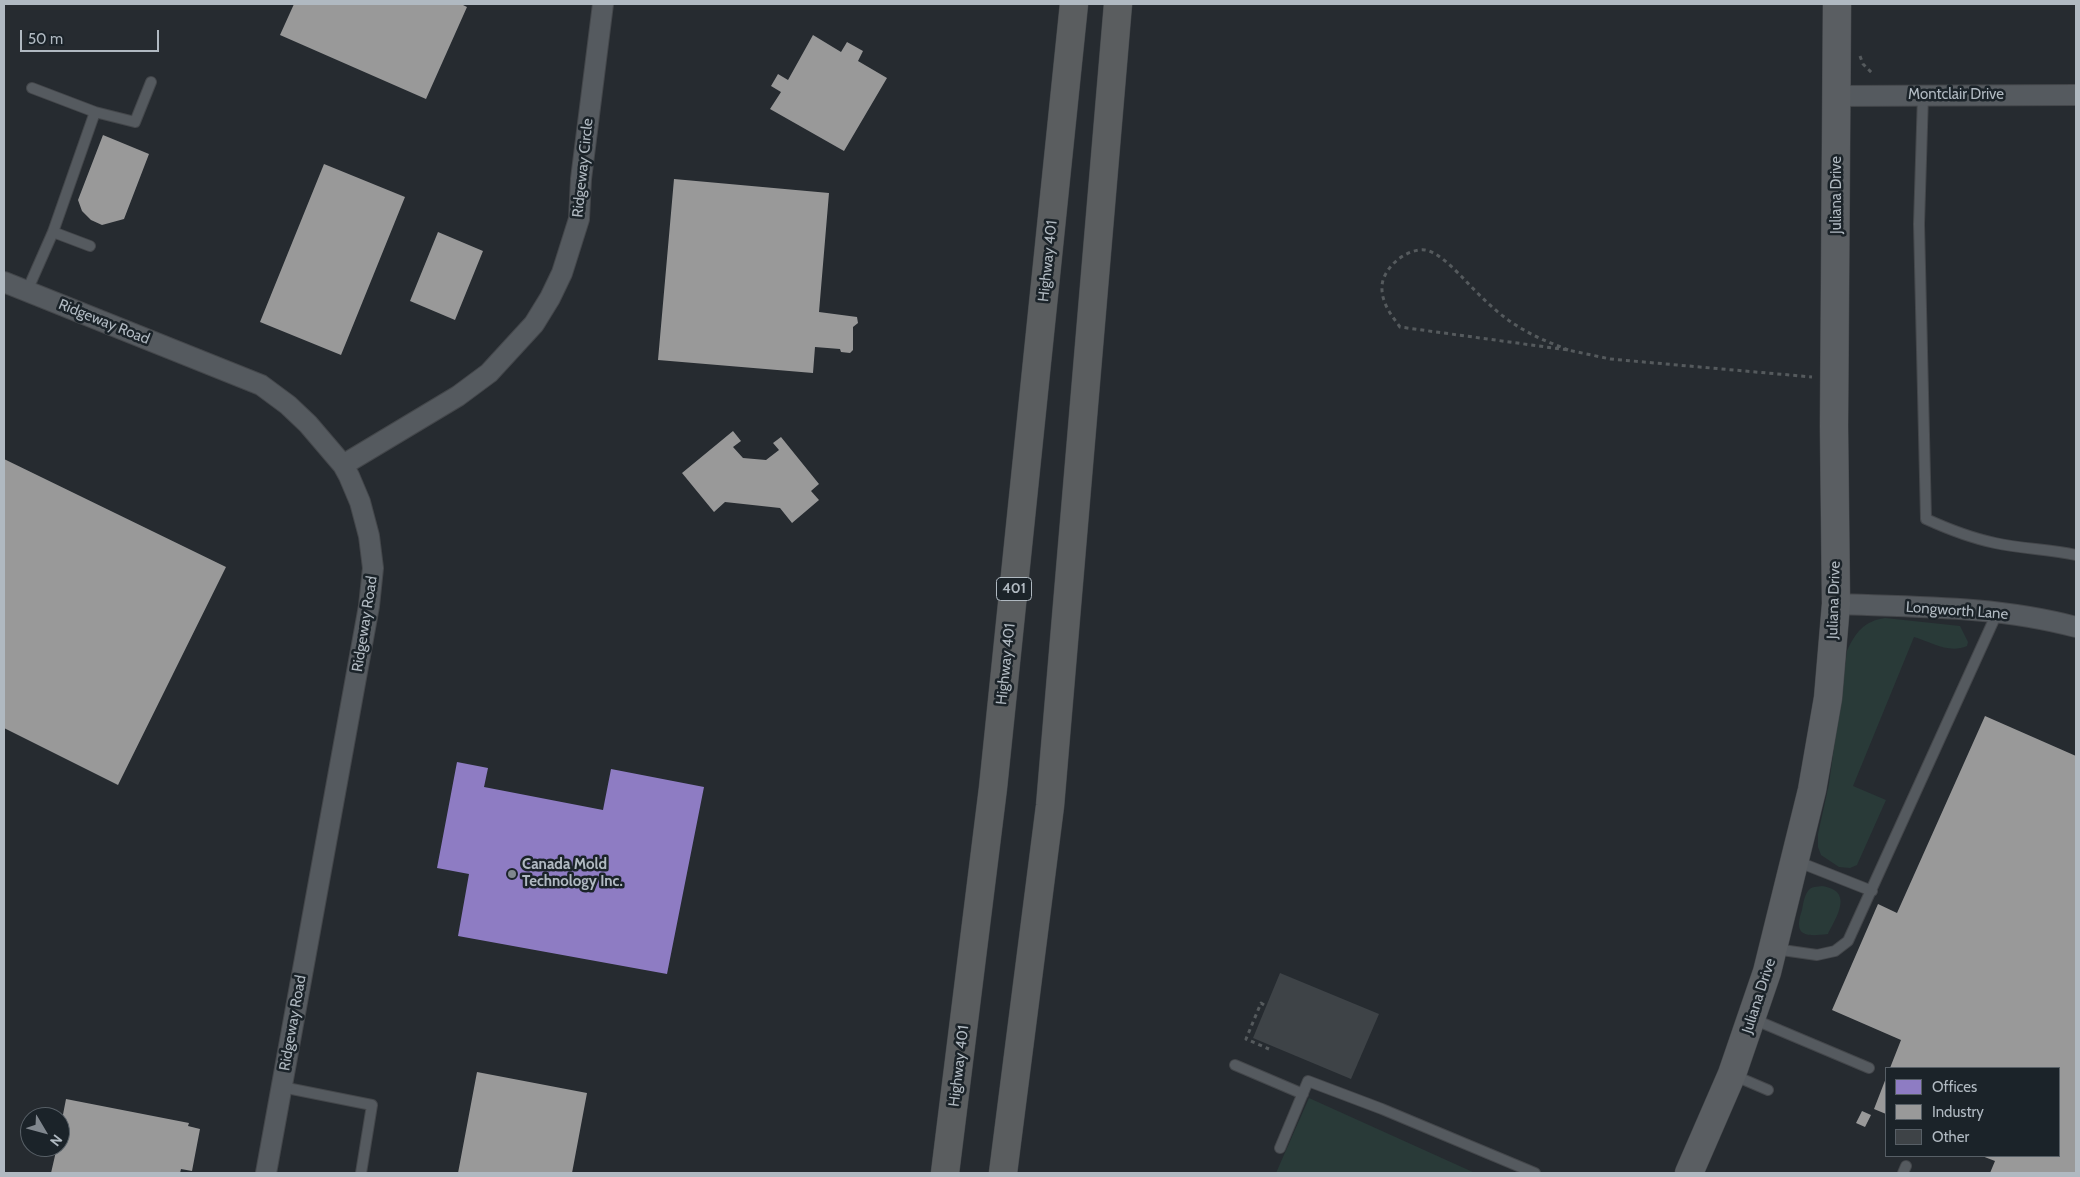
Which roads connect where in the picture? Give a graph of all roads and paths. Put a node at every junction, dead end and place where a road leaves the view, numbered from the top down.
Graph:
1 (602, 4) edge
2 (1074, 4) edge
3 (1118, 4) edge
4 (1837, 4) edge
5 (151, 82) dead end
6 (32, 88) dead end
7 (2076, 95) edge
8 (1837, 96) junction
9 (1922, 96) junction
10 (95, 112) junction
11 (53, 232) junction
12 (90, 246) dead end
13 (4, 282) edge
14 (27, 291) junction
15 (1568, 350) junction
16 (1835, 379) junction
17 (343, 465) junction
18 (2076, 555) edge
19 (1836, 604) junction
20 (1997, 613) junction
21 (2076, 627) edge
22 (1796, 861) junction
23 (1872, 891) junction
24 (1774, 949) junction
25 (1264, 1005) dead end
26 (1752, 1019) junction
27 (1269, 1049) dead end
28 (1235, 1065) dead end
29 (1869, 1068) dead end
30 (1732, 1074) junction
31 (282, 1088) junction
32 (1768, 1090) dead end
33 (1303, 1094) junction
34 (1280, 1148) dead end
35 (266, 1173) edge
36 (361, 1173) edge
37 (945, 1173) edge
38 (1003, 1173) edge
39 (1535, 1173) edge
40 (1689, 1173) edge

1 - 17 street, Ridgeway Circle
2 - 37 highway, Highway 401 / 401
3 - 38 highway
4 - 8 street, Juliana Drive
5 - 10 lane
6 - 10 lane
7 - 9 street, Montclair Drive
8 - 9 street, Montclair Drive
8 - 16 street, Juliana Drive
9 - 18 lane
10 - 11 lane
11 - 12 lane
11 - 14 lane
13 - 14 street, Ridgeway Road
14 - 17 street, Ridgeway Road
15 - 15 path
15 - 16 path
16 - 19 street, Juliana Drive
17 - 31 street, Ridgeway Road
19 - 20 street, Longworth Lane
19 - 22 street, Juliana Drive
20 - 21 street, Longworth Lane
20 - 23 lane
22 - 23 lane
22 - 24 street, Juliana Drive
23 - 24 lane
24 - 26 street, Juliana Drive
25 - 27 path
26 - 29 lane
26 - 30 street, Juliana Drive
28 - 33 lane
30 - 32 lane
30 - 40 street, Juliana Drive
31 - 35 street, Ridgeway Road
31 - 36 lane
33 - 34 lane
33 - 39 lane

